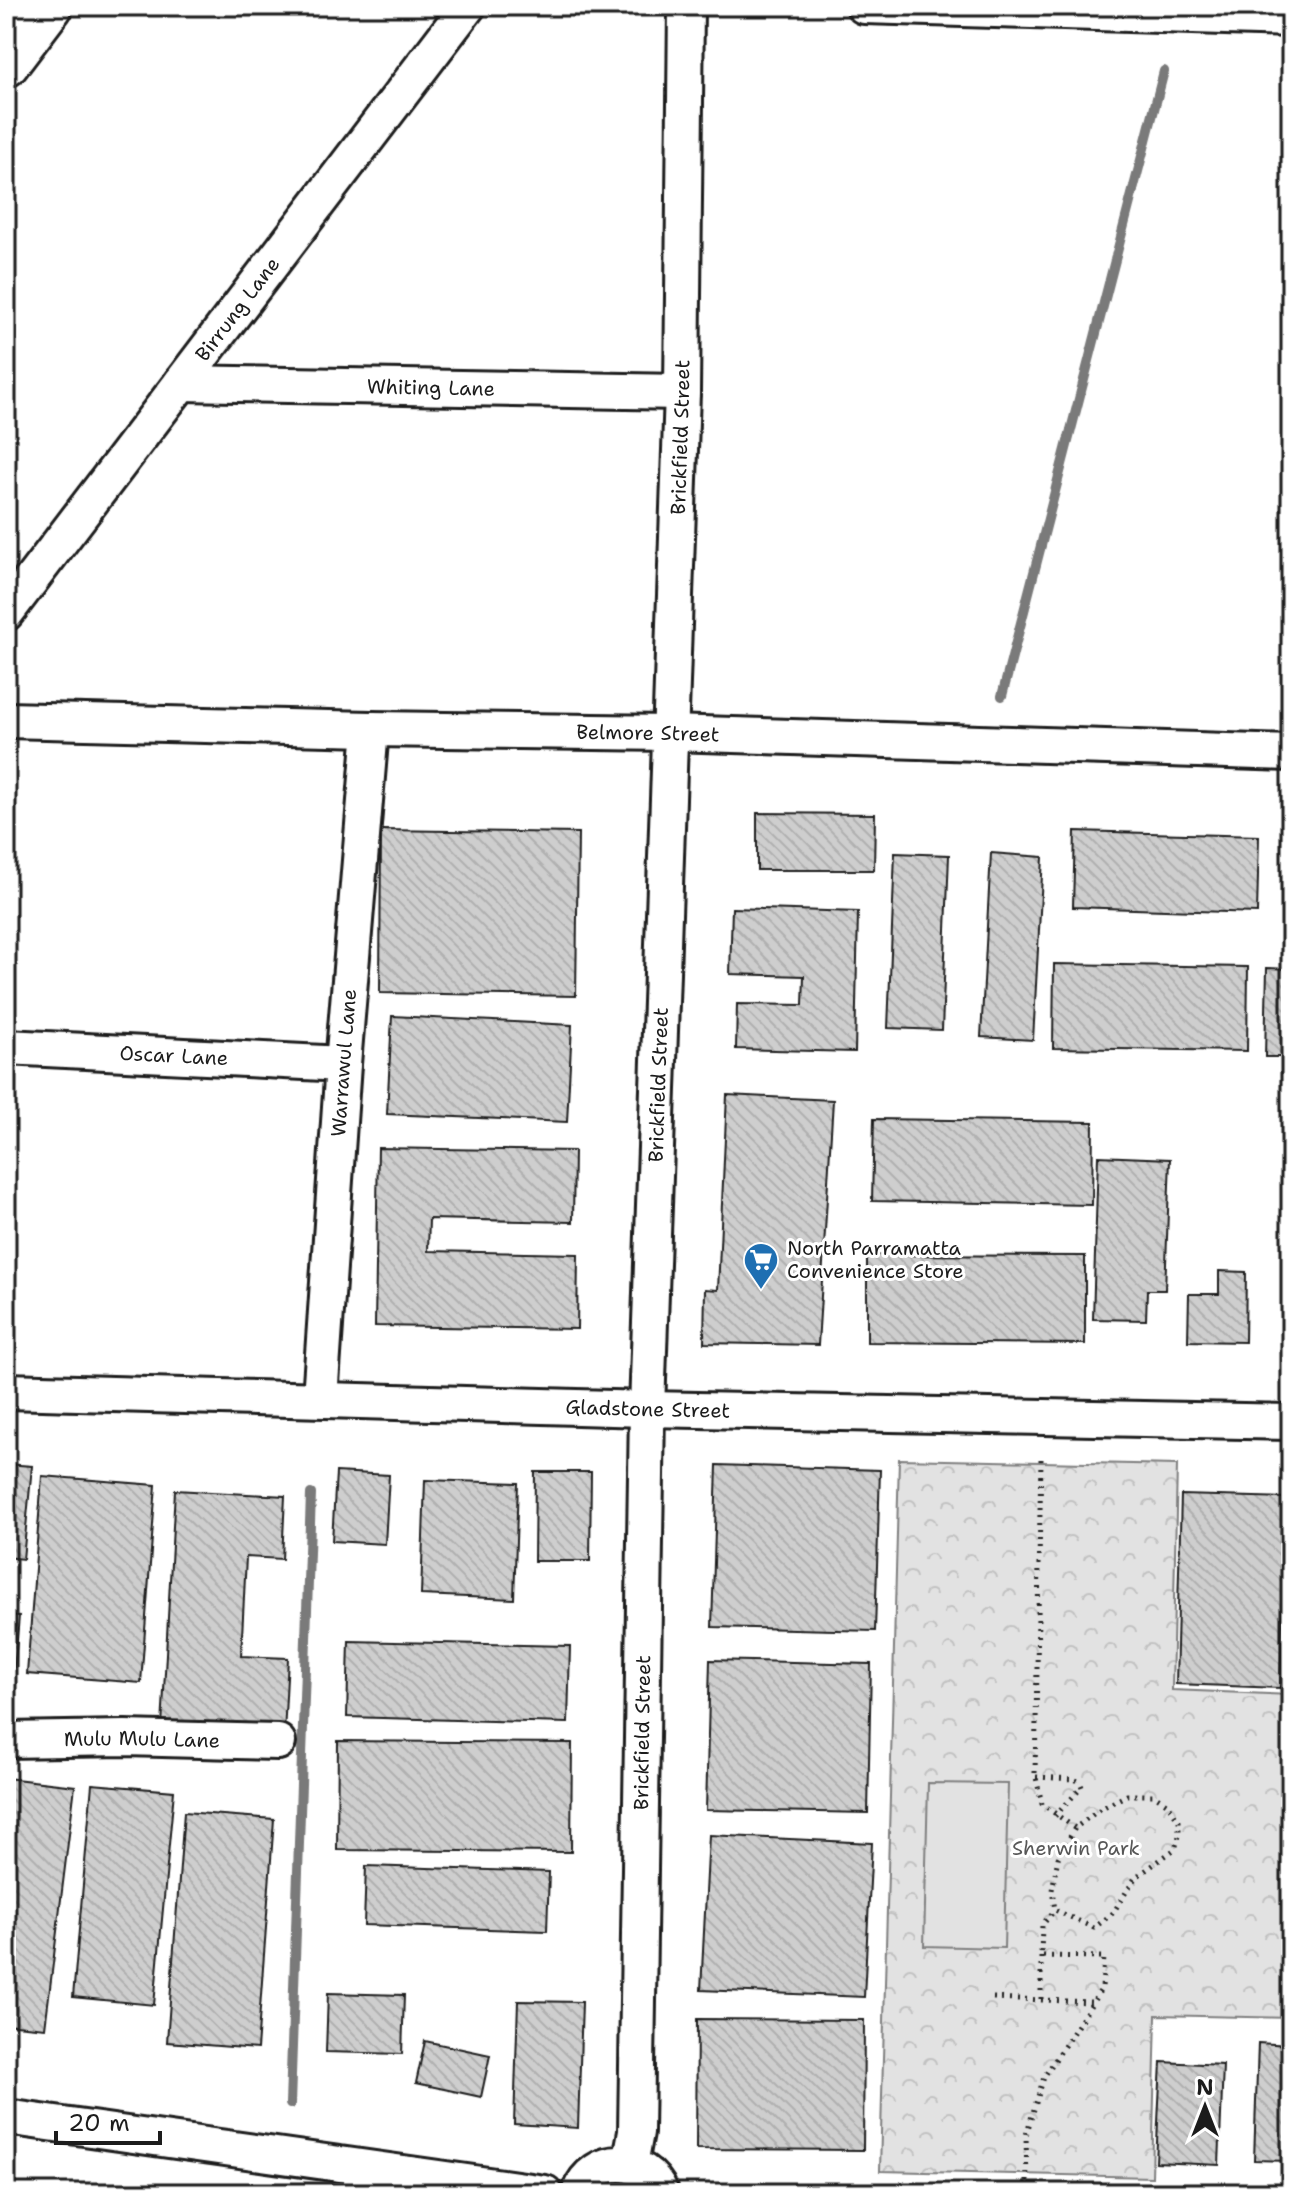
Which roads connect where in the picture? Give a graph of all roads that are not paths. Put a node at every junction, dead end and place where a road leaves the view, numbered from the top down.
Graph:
1 (50, 6) edge
2 (468, 6) edge
3 (686, 6) edge
4 (864, 6) edge
5 (874, 6) edge
6 (1291, 19) edge
7 (6, 64) edge
8 (181, 383) junction
9 (682, 392) junction
10 (6, 613) edge
11 (6, 720) edge
12 (371, 729) junction
13 (670, 733) junction
14 (1291, 753) edge
15 (6, 1047) edge
16 (343, 1064) junction
17 (6, 1391) edge
18 (320, 1398) junction
19 (647, 1409) junction
20 (1291, 1422) edge
21 (6, 1740) edge
22 (278, 1742) dead end
23 (6, 2117) edge
24 (630, 2164) junction
25 (545, 2193) edge
26 (579, 2193) edge
27 (661, 2193) edge

1 - 7 main road
2 - 8 street, Birrung Lane
3 - 9 street, Brickfield Street
4 - 5 street
5 - 6 street
8 - 9 street, Whiting Lane
8 - 10 street, Birrung Lane
9 - 13 street, Brickfield Street
11 - 12 street, Belmore Street
12 - 13 street, Belmore Street
12 - 16 street, Warrawul Lane
13 - 14 street, Belmore Street
13 - 19 street, Brickfield Street
15 - 16 street, Oscar Lane
16 - 18 street, Warrawul Lane
17 - 18 street, Gladstone Street
18 - 19 street, Gladstone Street
19 - 20 street, Gladstone Street
19 - 24 street, Brickfield Street
21 - 22 street, Mulu Mulu Lane
23 - 25 street
24 - 26 street
24 - 27 street

